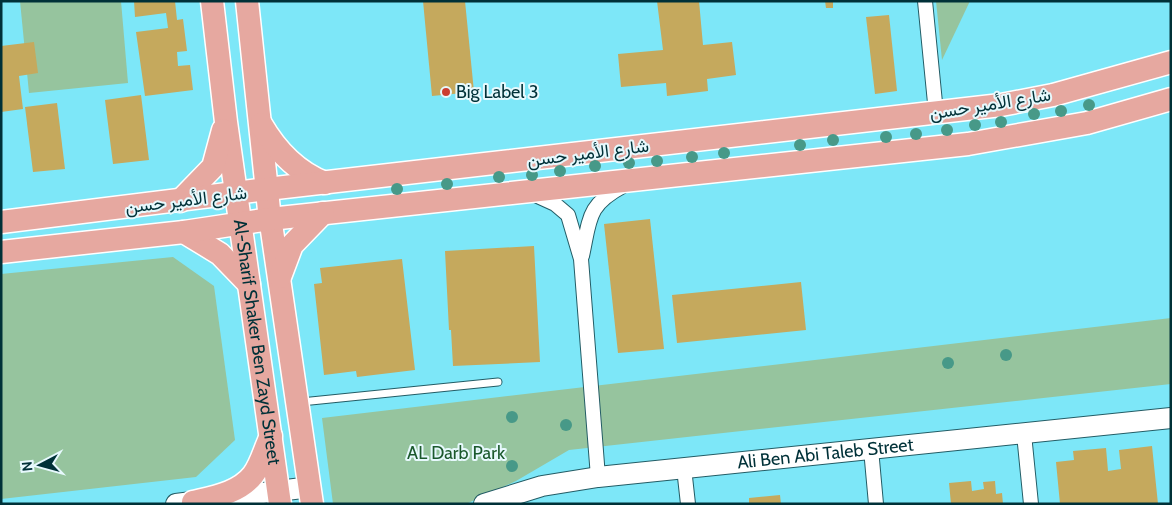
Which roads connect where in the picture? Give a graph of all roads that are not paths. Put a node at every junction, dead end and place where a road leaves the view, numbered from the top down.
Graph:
1 (212, 1) edge
2 (247, 1) edge
3 (925, 1) edge
4 (1170, 63) edge
5 (1165, 104) edge
6 (936, 112) junction
7 (226, 122) junction
8 (260, 123) junction
9 (632, 182) junction
10 (324, 183) junction
11 (267, 189) junction
12 (236, 193) junction
13 (529, 193) junction
14 (180, 201) junction
15 (323, 214) junction
16 (270, 219) junction
17 (1, 222) edge
18 (240, 224) junction
19 (184, 232) junction
20 (1, 252) edge
21 (582, 259) junction
22 (278, 282) junction
23 (249, 284) junction
24 (498, 382) dead end
25 (298, 402) junction
26 (1171, 418) edge
27 (1024, 434) junction
28 (271, 436) junction
29 (871, 449) junction
30 (684, 468) junction
31 (598, 477) junction
32 (311, 495) edge
33 (279, 497) edge
34 (184, 503) edge
35 (487, 503) edge
36 (688, 504) edge
37 (876, 504) edge
38 (1031, 504) edge

1 - 7 main road, Al-Sharif Shaker Ben Zayd Street
2 - 8 main road, Al-Sharif Shaker Ben Zayd Street
3 - 6 street
4 - 6 main road, شارع الأمير حسن
5 - 9 main road, شارع الأمير حسن
6 - 10 main road, شارع الأمير حسن
7 - 12 main road, Al-Sharif Shaker Ben Zayd Street
7 - 14 main road
8 - 10 main road
8 - 11 main road, Al-Sharif Shaker Ben Zayd Street
9 - 13 main road, شارع الأمير حسن
9 - 21 street
10 - 11 main road, شارع الأمير حسن
11 - 12 main road, شارع الأمير حسن
11 - 16 main road, Al-Sharif Shaker Ben Zayd Street
12 - 14 main road, شارع الأمير حسن
12 - 18 main road, Al-Sharif Shaker Ben Zayd Street
13 - 15 main road, شارع الأمير حسن
13 - 21 street
14 - 17 main road, شارع الأمير حسن
15 - 16 main road, شارع الأمير حسن
15 - 22 main road
16 - 18 main road, شارع الأمير حسن
16 - 22 main road, Al-Sharif Shaker Ben Zayd Street
18 - 19 main road, شارع الأمير حسن
18 - 23 main road, Al-Sharif Shaker Ben Zayd Street
19 - 20 main road, شارع الأمير حسن
19 - 23 main road
21 - 31 street
22 - 25 main road, Al-Sharif Shaker Ben Zayd Street
23 - 28 main road, Al-Sharif Shaker Ben Zayd Street
24 - 25 lane
25 - 32 main road, Al-Sharif Shaker Ben Zayd Street
26 - 27 main road, Ali Ben Abi Taleb Street
27 - 29 main road, Ali Ben Abi Taleb Street
27 - 38 street
28 - 33 main road, Al-Sharif Shaker Ben Zayd Street
28 - 34 main road
29 - 30 main road, Ali Ben Abi Taleb Street
29 - 37 street
30 - 31 main road, Ali Ben Abi Taleb Street
30 - 36 street
31 - 35 main road, Ali Ben Abi Taleb Street
32 - 33 main road
33 - 34 main road

